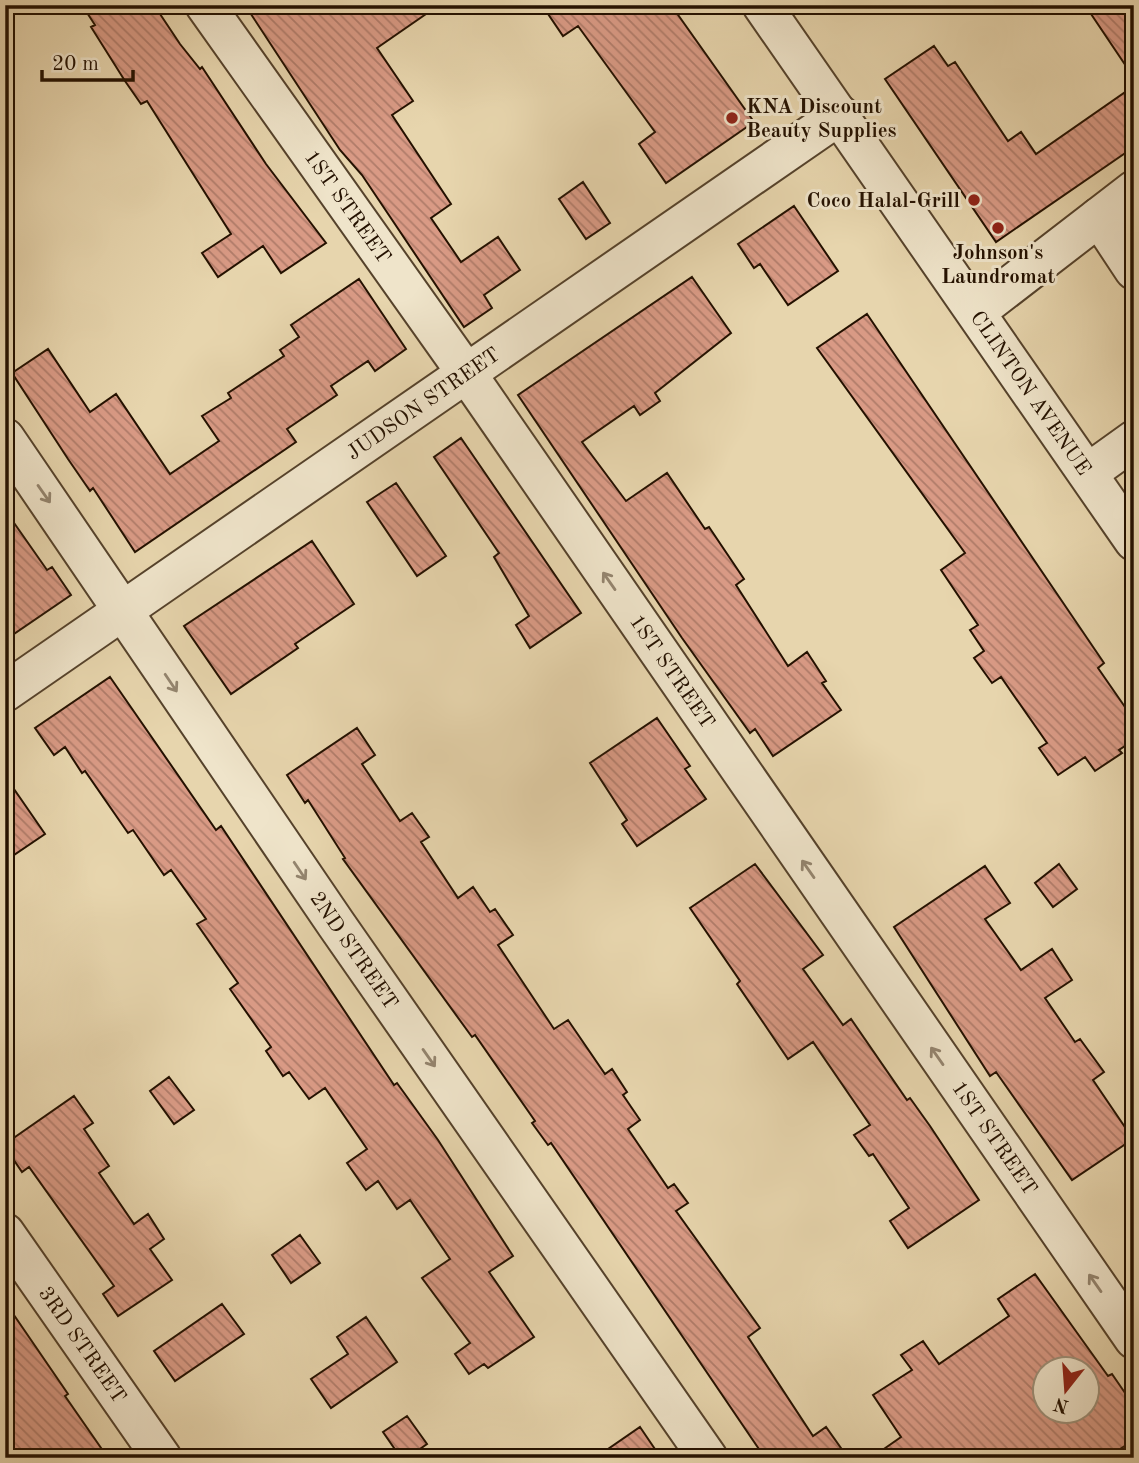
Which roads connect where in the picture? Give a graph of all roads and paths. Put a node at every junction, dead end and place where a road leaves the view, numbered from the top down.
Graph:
1 (205, 5) edge
2 (762, 5) edge
3 (840, 115) junction
4 (1134, 190) edge
5 (1099, 217) junction
6 (1134, 270) edge
7 (976, 312) junction
8 (467, 374) junction
9 (5, 438) edge
10 (1134, 440) edge
11 (1088, 473) junction
12 (1134, 541) edge
13 (122, 611) junction
14 (5, 692) edge
15 (5, 1233) edge
16 (1134, 1339) edge
17 (162, 1458) edge
18 (708, 1458) edge

1 - 8 street, 1ST STREET
2 - 3 street, CLINTON AVENUE
3 - 7 street, CLINTON AVENUE
3 - 8 street, JUDSON STREET
4 - 5 street
5 - 6 street
5 - 7 street
7 - 11 street, CLINTON AVENUE
8 - 13 street, JUDSON STREET
16 -> 8 street, 1ST STREET
9 -> 13 street, 2ND STREET
10 - 11 street
11 - 12 street, CLINTON AVENUE
13 - 14 street, JUDSON STREET
13 -> 18 street, 2ND STREET
15 - 17 street, 3RD STREET

